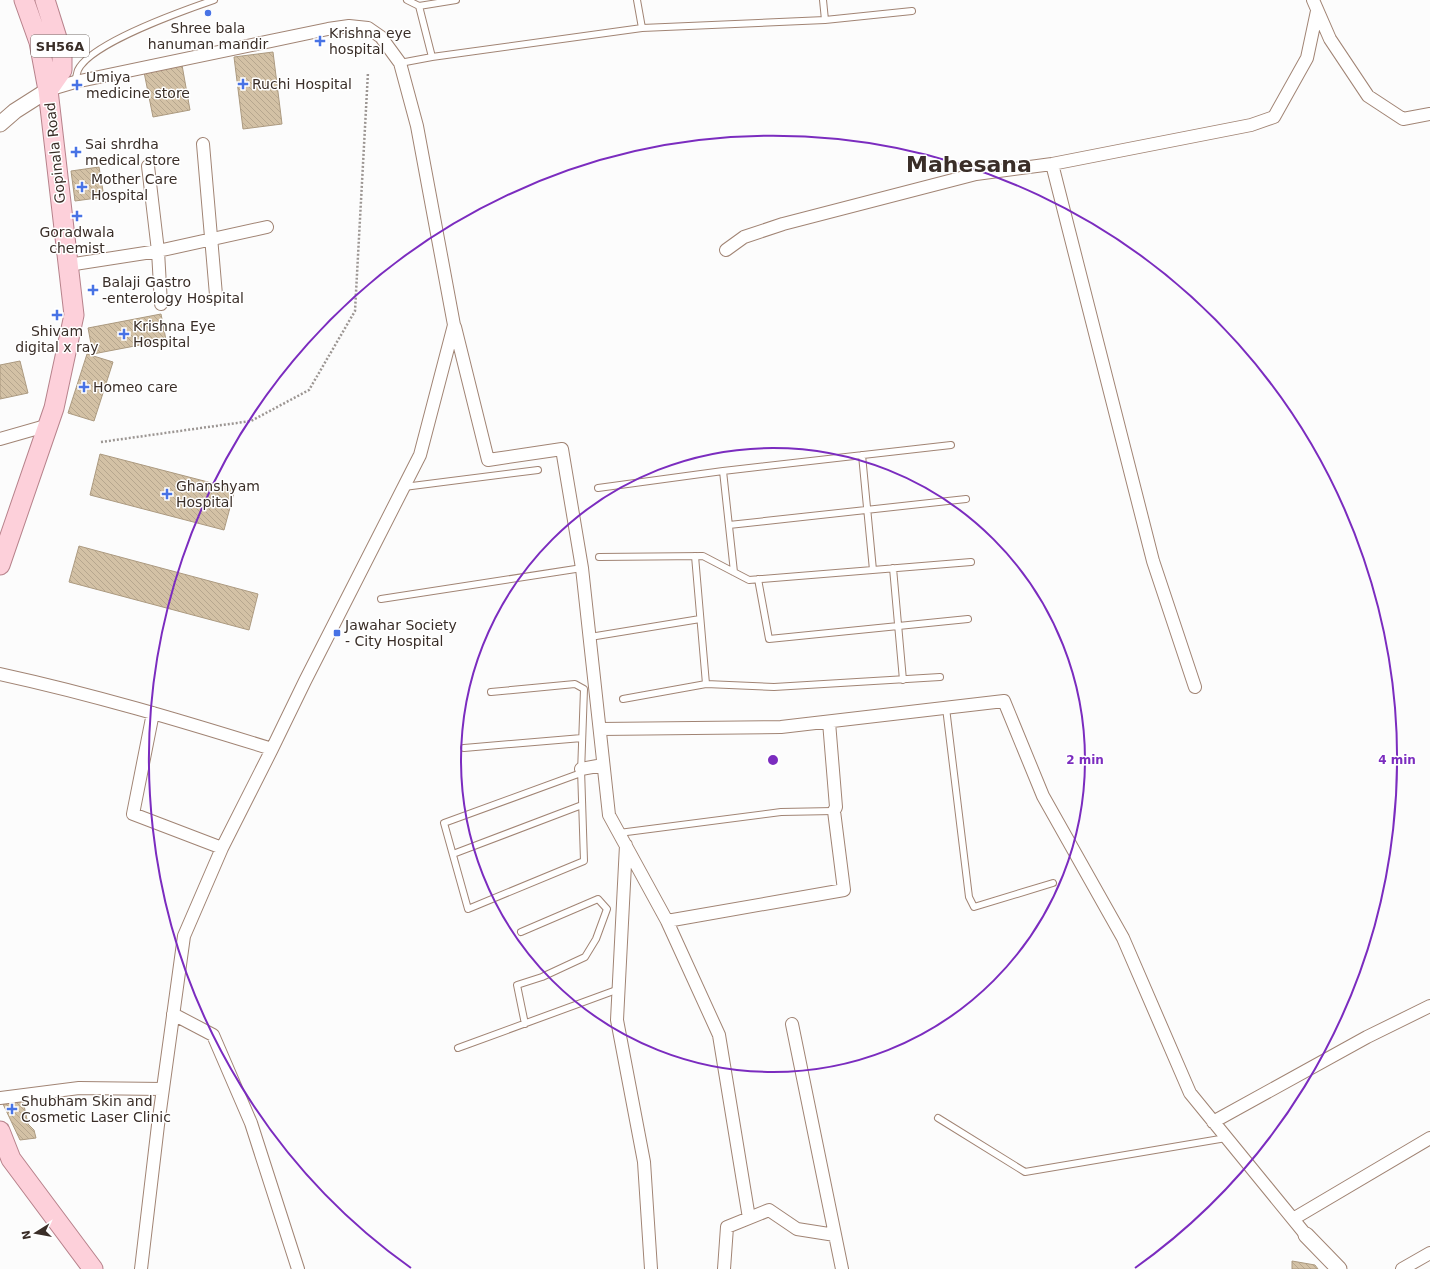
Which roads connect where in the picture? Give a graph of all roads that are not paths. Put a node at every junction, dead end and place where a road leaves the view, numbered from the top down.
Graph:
1 (24, 0) edge
2 (45, 0) edge
3 (214, 0) edge
4 (407, 0) edge
5 (456, 0) edge
6 (637, 0) edge
7 (823, 0) edge
8 (1315, 5) edge
9 (419, 6) junction
10 (912, 11) dead end
11 (825, 20) junction
12 (642, 28) junction
13 (432, 57) junction
14 (400, 63) junction
15 (75, 82) junction
16 (48, 90) junction
17 (1430, 114) edge
18 (0, 124) edge
19 (203, 144) dead end
20 (1052, 164) junction
21 (148, 166) dead end
22 (267, 227) dead end
23 (211, 239) junction
24 (726, 250) dead end
25 (158, 251) junction
26 (68, 265) junction
27 (216, 295) dead end
28 (161, 304) dead end
29 (454, 325) junction
30 (49, 425) junction
31 (0, 439) edge
32 (951, 445) dead end
33 (862, 455) junction
34 (538, 470) dead end
35 (723, 471) junction
36 (404, 487) junction
37 (598, 488) dead end
38 (966, 500) dead end
39 (867, 510) junction
40 (729, 524) junction
41 (695, 556) junction
42 (599, 557) dead end
43 (971, 562) dead end
44 (0, 565) edge
45 (582, 568) junction
46 (893, 568) junction
47 (873, 570) junction
48 (734, 572) junction
49 (758, 579) junction
50 (381, 599) dead end
51 (700, 619) junction
52 (968, 619) dead end
53 (898, 626) junction
54 (590, 637) junction
55 (0, 674) edge
56 (940, 677) dead end
57 (903, 680) junction
58 (706, 684) junction
59 (1195, 687) dead end
60 (490, 692) dead end
61 (623, 699) dead end
62 (946, 708) junction
63 (153, 713) junction
64 (829, 722) junction
65 (600, 729) junction
66 (582, 738) junction
67 (464, 748) dead end
68 (272, 749) junction
69 (603, 765) junction
70 (581, 769) junction
71 (582, 805) junction
72 (834, 811) junction
73 (619, 833) junction
74 (626, 845) junction
75 (222, 848) junction
76 (453, 854) junction
77 (1052, 883) dead end
78 (667, 921) junction
79 (521, 932) dead end
80 (619, 989) junction
81 (1430, 1006) edge
82 (173, 1014) junction
83 (525, 1024) junction
84 (792, 1024) dead end
85 (458, 1048) dead end
86 (163, 1089) junction
87 (0, 1098) edge
88 (938, 1118) dead end
89 (1213, 1122) junction
90 (0, 1131) edge
91 (1226, 1138) junction
92 (1430, 1138) edge
93 (749, 1218) junction
94 (1292, 1220) junction
95 (836, 1235) junction
96 (1306, 1235) joint
97 (1430, 1253) edge
98 (93, 1269) edge
99 (141, 1269) edge
100 (298, 1269) edge
101 (651, 1269) edge
102 (724, 1269) edge
103 (842, 1269) edge
104 (1339, 1269) edge
105 (1402, 1269) edge

1 - 16 main road
2 - 16 main road, Gopinala Road / SH56A
3 - 15 lane
4 - 9 lane
5 - 9 lane
6 - 12 lane
7 - 11 lane
8 - 17 street
8 - 20 street
9 - 13 lane
10 - 11 lane
11 - 12 lane
12 - 13 lane
13 - 14 lane
14 - 15 street
14 - 29 street
15 - 16 street
16 - 18 street
16 - 26 main road, Gopinala Road
19 - 23 street
20 - 24 street
20 - 59 street
21 - 25 street
22 - 23 street
23 - 25 street
23 - 27 street
25 - 26 street
25 - 28 street
26 - 30 main road, Gopinala Road
29 - 36 street
29 - 45 street
30 - 31 street
30 - 44 main road, Gopinala Road
32 - 33 lane
33 - 35 lane
33 - 39 lane
34 - 36 lane
35 - 37 lane
35 - 40 lane
36 - 68 street
38 - 39 lane
39 - 40 lane
39 - 47 lane
40 - 48 lane
41 - 42 lane
41 - 48 lane
41 - 51 lane
43 - 46 lane
45 - 50 lane
45 - 54 street
46 - 47 lane
46 - 53 lane
47 - 49 lane
48 - 49 lane
49 - 53 lane
51 - 54 lane
51 - 58 lane
52 - 53 lane
53 - 57 lane
54 - 65 street
55 - 63 street
56 - 57 lane
57 - 58 lane
58 - 61 lane
60 - 66 lane
62 - 64 street
62 - 77 lane
62 - 89 street
63 - 68 street
63 - 75 street
64 - 65 street
64 - 72 street
65 - 69 street
66 - 67 lane
66 - 70 lane
68 - 75 street
69 - 70 street
69 - 73 street
70 - 71 lane
70 - 76 lane
71 - 76 lane
71 - 76 lane
72 - 73 lane
72 - 78 street
73 - 74 street
74 - 78 street
74 - 80 street
75 - 82 street
78 - 93 street
79 - 83 lane
80 - 83 lane
80 - 101 street
81 - 89 street
82 - 86 street
82 - 100 street
83 - 85 lane
84 - 95 street
86 - 87 street
86 - 99 street
88 - 91 lane
89 - 91 street
90 - 98 main road
91 - 94 street
92 - 94 street
93 - 95 street
93 - 102 street
94 - 96 street
95 - 103 street
96 - 104 street
97 - 105 street

